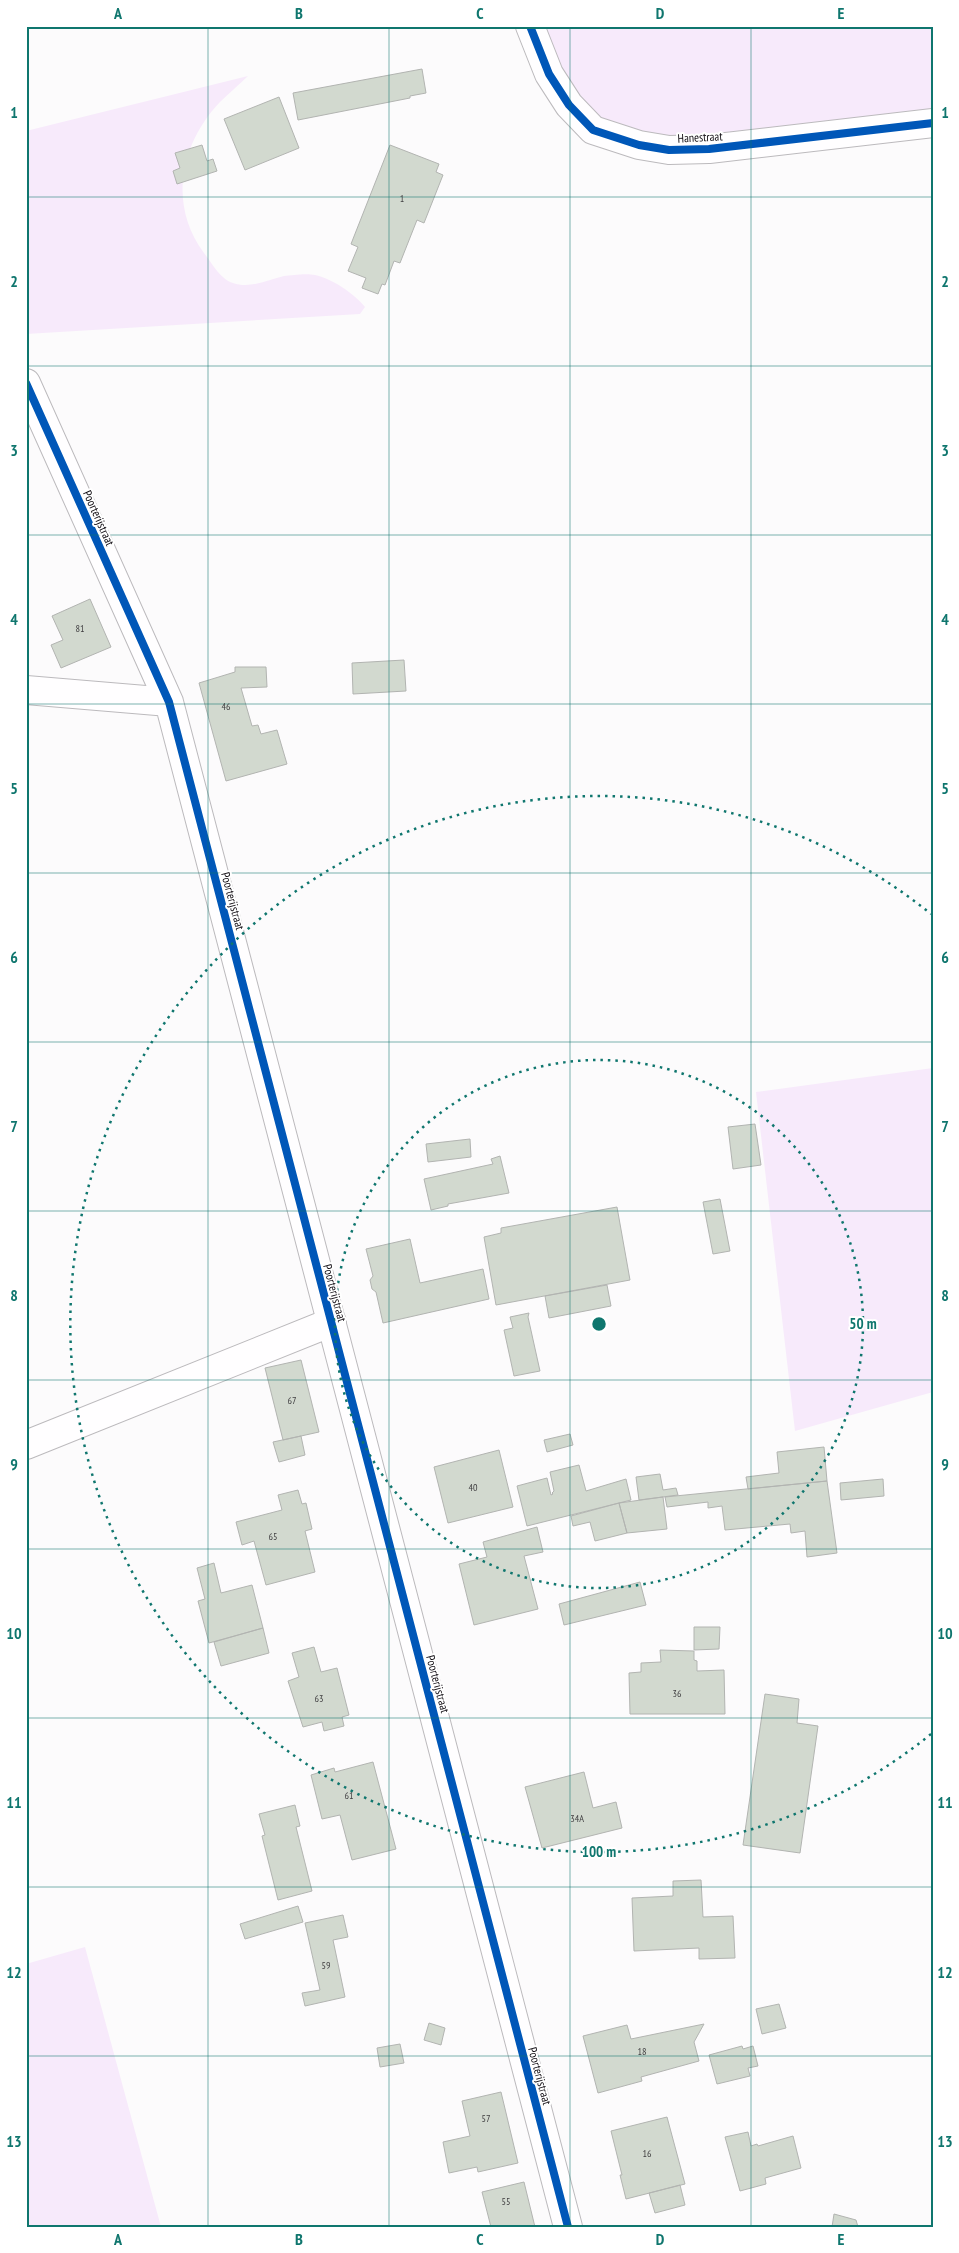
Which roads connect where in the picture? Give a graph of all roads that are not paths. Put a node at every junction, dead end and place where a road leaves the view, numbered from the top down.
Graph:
1 (530, 26) edge
2 (933, 123) edge
3 (26, 384) edge
4 (26, 690) edge
5 (169, 702) junction
6 (332, 1322) junction
7 (26, 1445) edge
8 (568, 2227) edge

1 - 2 street, Hanestraat
3 - 5 street, Poorterijstraat
4 - 5 street
5 - 6 street, Poorterijstraat
6 - 7 street, Poorterijstraat
6 - 8 street, Poorterijstraat

